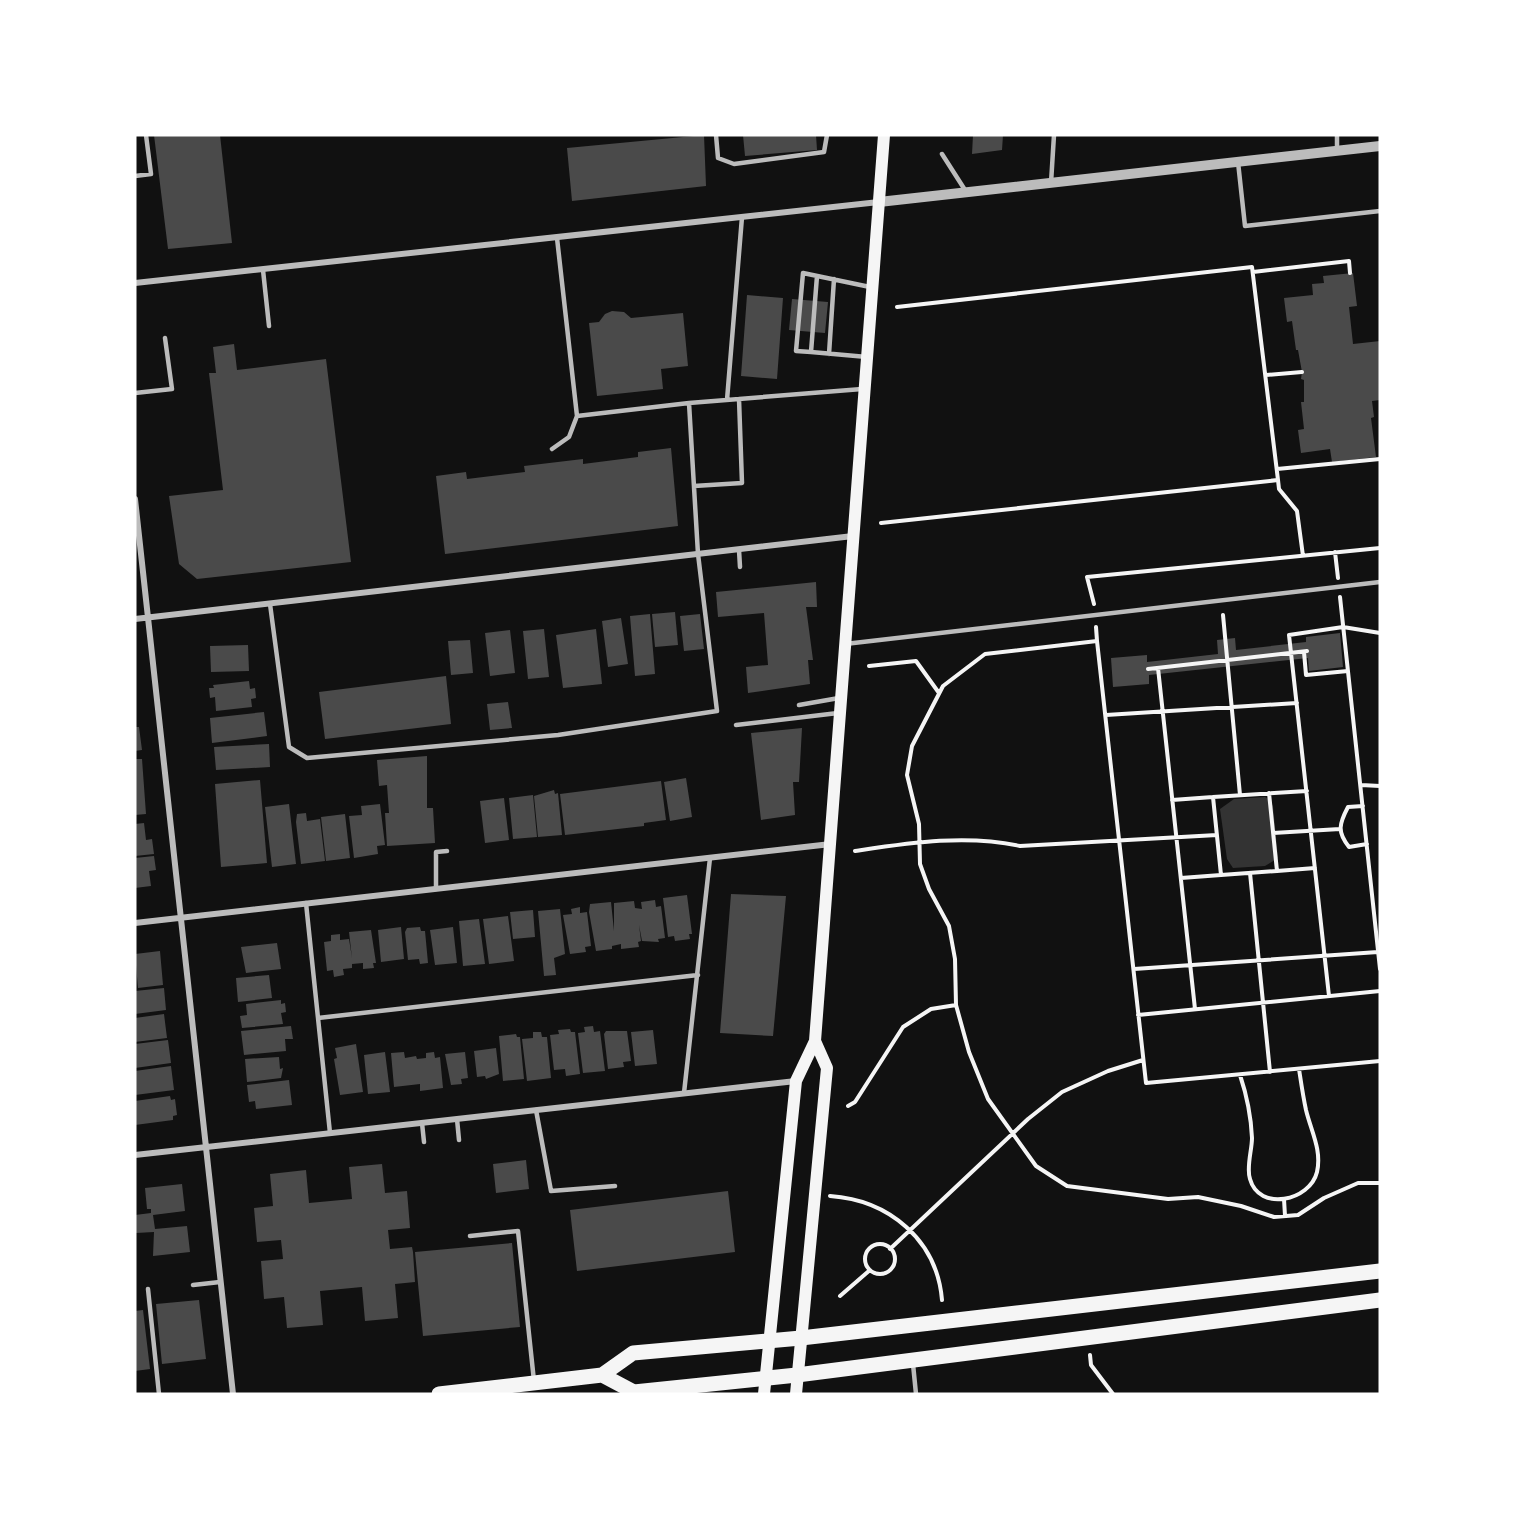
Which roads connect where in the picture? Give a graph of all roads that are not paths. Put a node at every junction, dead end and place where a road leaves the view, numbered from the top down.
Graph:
1 (146, 135) edge
2 (716, 135) edge
3 (827, 135) edge
4 (884, 135) edge
5 (1054, 135) edge
6 (1338, 135) edge
7 (1380, 146) edge
8 (1337, 151) junction
9 (942, 154) dead end
10 (1238, 162) junction
11 (135, 176) edge
12 (1051, 183) junction
13 (967, 192) junction
14 (879, 202) junction
15 (1380, 211) edge
16 (742, 218) junction
17 (557, 238) junction
18 (263, 270) junction
19 (817, 276) junction
20 (834, 279) junction
21 (135, 283) edge
22 (873, 288) junction
23 (269, 326) dead end
24 (165, 338) dead end
25 (811, 352) junction
26 (829, 354) junction
27 (867, 357) junction
28 (865, 389) junction
29 (135, 393) edge
30 (740, 399) junction
31 (727, 400) junction
32 (689, 403) junction
33 (577, 416) junction
34 (552, 449) dead end
35 (694, 486) junction
36 (135, 499) edge
37 (853, 536) junction
38 (739, 550) junction
39 (698, 554) junction
40 (741, 567) dead end
41 (1380, 582) edge
42 (270, 604) junction
43 (148, 617) junction
44 (135, 619) edge
45 (845, 644) junction
46 (841, 698) junction
47 (799, 705) dead end
48 (840, 712) junction
49 (736, 725) dead end
50 (831, 844) junction
51 (447, 851) dead end
52 (710, 858) junction
53 (436, 889) junction
54 (306, 903) junction
55 (181, 917) junction
56 (135, 922) edge
57 (698, 975) junction
58 (318, 1018) junction
59 (815, 1041) junction
60 (796, 1081) junction
61 (684, 1093) junction
62 (536, 1110) junction
63 (457, 1119) junction
64 (422, 1123) junction
65 (330, 1133) junction
66 (459, 1140) dead end
67 (424, 1142) dead end
68 (206, 1147) junction
69 (135, 1155) edge
70 (615, 1186) dead end
71 (470, 1236) dead end
72 (1380, 1271) edge
73 (220, 1282) junction
74 (193, 1285) dead end
75 (148, 1289) dead end
76 (1380, 1299) edge
77 (801, 1338) junction
78 (768, 1341) junction
79 (913, 1361) junction
80 (602, 1375) junction
81 (797, 1375) junction
82 (534, 1383) junction
83 (764, 1386) edge
84 (680, 1391) edge
85 (159, 1394) edge
86 (233, 1394) edge
87 (439, 1394) edge
88 (796, 1394) edge
89 (916, 1394) edge

1 - 11 lane
2 - 3 lane
4 - 14 main road
5 - 12 lane
6 - 8 lane
7 - 8 street
8 - 10 street
9 - 13 lane
10 - 12 street
10 - 15 lane
12 - 13 street
13 - 14 street
14 - 16 street
14 - 22 main road
16 - 17 street
16 - 31 lane
17 - 18 street
17 - 33 lane
18 - 21 street
18 - 23 lane
19 - 20 lane
19 - 25 lane
19 - 25 lane
20 - 22 lane
20 - 26 lane
22 - 27 main road
24 - 29 lane
25 - 26 lane
26 - 27 lane
27 - 28 main road
28 - 30 lane
28 - 37 main road
30 - 31 lane
30 - 35 lane
31 - 32 lane
32 - 33 lane
32 - 35 lane
33 - 34 lane
35 - 39 lane
36 - 43 street
37 - 38 street
37 - 45 main road
38 - 39 street
38 - 40 lane
39 - 42 street
39 - 42 lane
41 - 45 lane
42 - 43 street
43 - 44 street
43 - 55 street
45 - 46 main road
46 - 47 lane
46 - 48 main road
48 - 49 lane
48 - 50 main road
50 - 52 street
50 - 59 main road
51 - 53 lane
52 - 53 street
52 - 57 lane
53 - 54 street
54 - 55 street
54 - 58 lane
55 - 56 street
55 - 68 street
57 - 58 lane
57 - 61 lane
58 - 65 lane
59 - 60 main road
59 - 77 main road
60 - 61 street
60 - 78 main road
61 - 62 street
62 - 63 street
62 - 70 lane
63 - 64 street
63 - 66 lane
64 - 65 street
64 - 67 lane
65 - 68 street
68 - 69 street
68 - 73 street
71 - 82 lane
72 - 77 main road
73 - 74 lane
73 - 86 street
75 - 85 lane
76 - 79 main road
77 - 78 main road
77 - 81 main road
78 - 80 main road
78 - 83 main road
79 - 81 main road
79 - 89 lane
80 - 82 main road
80 - 84 main road
81 - 83 main road
81 - 88 main road
82 - 87 main road
83 - 84 main road

